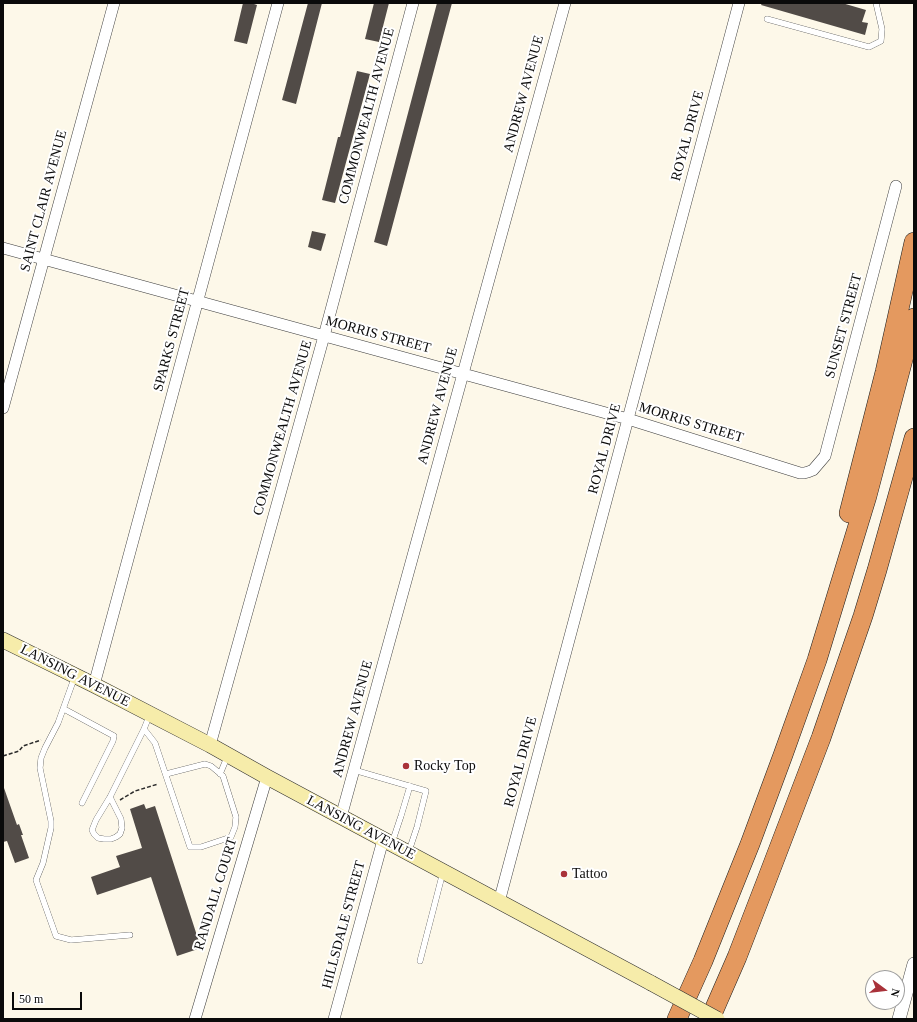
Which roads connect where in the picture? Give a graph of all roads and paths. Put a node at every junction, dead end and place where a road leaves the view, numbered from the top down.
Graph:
1 (114, 3) edge
2 (278, 3) edge
3 (413, 3) edge
4 (565, 3) edge
5 (740, 3) edge
6 (876, 3) edge
7 (767, 19) dead end
8 (896, 186) dead end
9 (914, 242) edge
10 (3, 248) edge
11 (44, 259) junction
12 (198, 302) junction
13 (914, 318) edge
14 (324, 336) junction
15 (462, 374) junction
16 (3, 408) edge
17 (628, 419) junction
18 (914, 438) edge
19 (813, 470) joint
20 (3, 640) edge
21 (75, 675) junction
22 (94, 685) junction
23 (64, 709) junction
24 (799, 711) junction
25 (150, 714) junction
26 (144, 729) junction
27 (42, 740) dead end
28 (210, 745) junction
29 (228, 755) junction
30 (3, 756) edge
31 (354, 770) junction
32 (166, 774) junction
33 (220, 774) junction
34 (267, 777) junction
35 (158, 784) dead end
36 (410, 786) junction
37 (110, 797) junction
38 (120, 800) dead end
39 (82, 803) dead end
40 (341, 817) junction
41 (387, 842) junction
42 (408, 853) junction
43 (443, 872) junction
44 (499, 902) junction
45 (130, 935) dead end
46 (420, 961) dead end
47 (914, 964) edge
48 (912, 981) edge
49 (195, 1019) edge
50 (334, 1019) edge
51 (677, 1019) edge
52 (710, 1019) edge
53 (717, 1019) edge
54 (899, 1019) edge

1 - 11 street, SAINT CLAIR AVENUE
2 - 12 street, SPARKS STREET
3 - 14 street, COMMONWEALTH AVENUE
4 - 15 street, ANDREW AVENUE
5 - 17 street, ROYAL DRIVE
6 - 7 lane
8 - 19 street, SUNSET STREET
9 - 24 highway
10 - 11 street, MORRIS STREET
11 - 12 street, MORRIS STREET
11 - 16 street, SAINT CLAIR AVENUE
12 - 14 street, MORRIS STREET
12 - 22 street, SPARKS STREET
13 - 24 highway
14 - 15 street, MORRIS STREET
14 - 28 street, COMMONWEALTH AVENUE
15 - 17 street, MORRIS STREET
15 - 31 street, ANDREW AVENUE
17 - 19 street, MORRIS STREET
17 - 44 street, ROYAL DRIVE
18 - 52 highway
20 - 21 main road, LANSING AVENUE
21 - 22 main road, LANSING AVENUE
21 - 23 lane
22 - 25 main road, LANSING AVENUE
23 - 39 lane
23 - 45 lane
24 - 51 highway
25 - 26 lane
25 - 28 main road, LANSING AVENUE
26 - 32 lane
26 - 37 lane
27 - 30 path
28 - 29 main road, LANSING AVENUE
29 - 33 lane
29 - 34 main road, LANSING AVENUE
31 - 36 lane
31 - 40 street, ANDREW AVENUE
32 - 33 lane
32 - 33 lane
34 - 40 main road, LANSING AVENUE
34 - 49 street, RANDALL COURT
35 - 38 path
36 - 41 lane
36 - 42 lane
37 - 37 lane
40 - 41 main road, LANSING AVENUE
41 - 42 main road, LANSING AVENUE
41 - 50 street, HILLSDALE STREET
42 - 43 main road, LANSING AVENUE
43 - 44 main road, LANSING AVENUE
43 - 46 lane
44 - 53 main road, LANSING AVENUE, bridge
47 - 48 street
48 - 54 street

